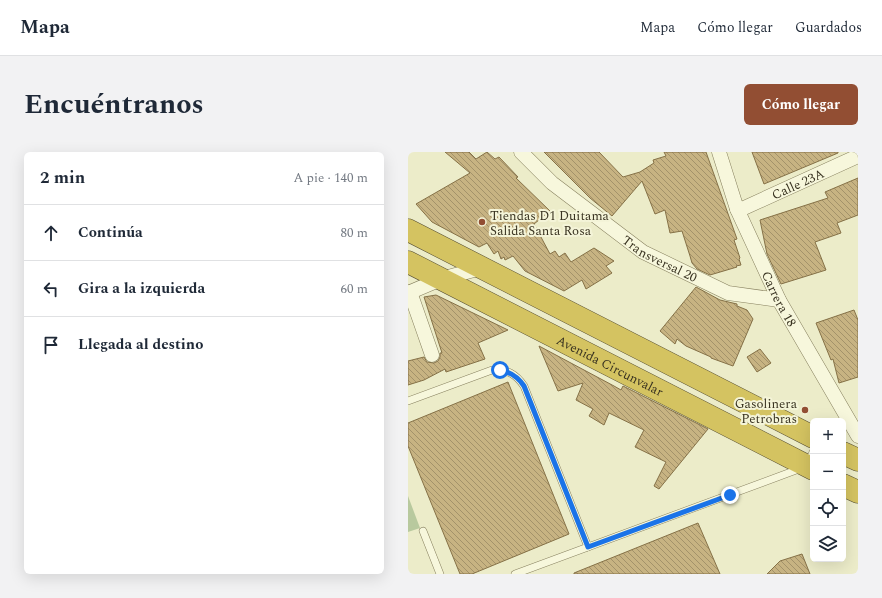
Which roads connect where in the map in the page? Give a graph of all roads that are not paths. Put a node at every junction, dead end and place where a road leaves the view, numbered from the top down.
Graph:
1 (521, 152) edge
2 (719, 152) edge
3 (858, 156) edge
4 (737, 209) junction
5 (408, 230) edge
6 (408, 262) edge
7 (481, 268) junction
8 (441, 279) junction
9 (409, 293) edge
10 (779, 300) junction
11 (432, 354) dead end
12 (408, 401) edge
13 (810, 435) edge
14 (858, 436) edge
15 (845, 454) edge
16 (858, 460) edge
17 (810, 462) edge
18 (810, 462) edge
19 (846, 486) edge
20 (858, 492) edge
21 (423, 531) dead end
22 (588, 547) junction
23 (440, 574) edge
24 (515, 574) edge

1 - 10 street, Transversal 20
2 - 4 street, Carrera 18
3 - 4 street, Calle 23A
4 - 10 street, Carrera 18
5 - 7 highway
6 - 8 highway, Avenida Circunvalar
7 - 8 street
7 - 13 highway
8 - 9 street
8 - 17 highway, Avenida Circunvalar
9 - 11 street
10 - 14 street, Carrera 18
12 - 22 lane
15 - 16 highway
18 - 22 lane
19 - 20 highway
21 - 23 lane
22 - 24 lane

